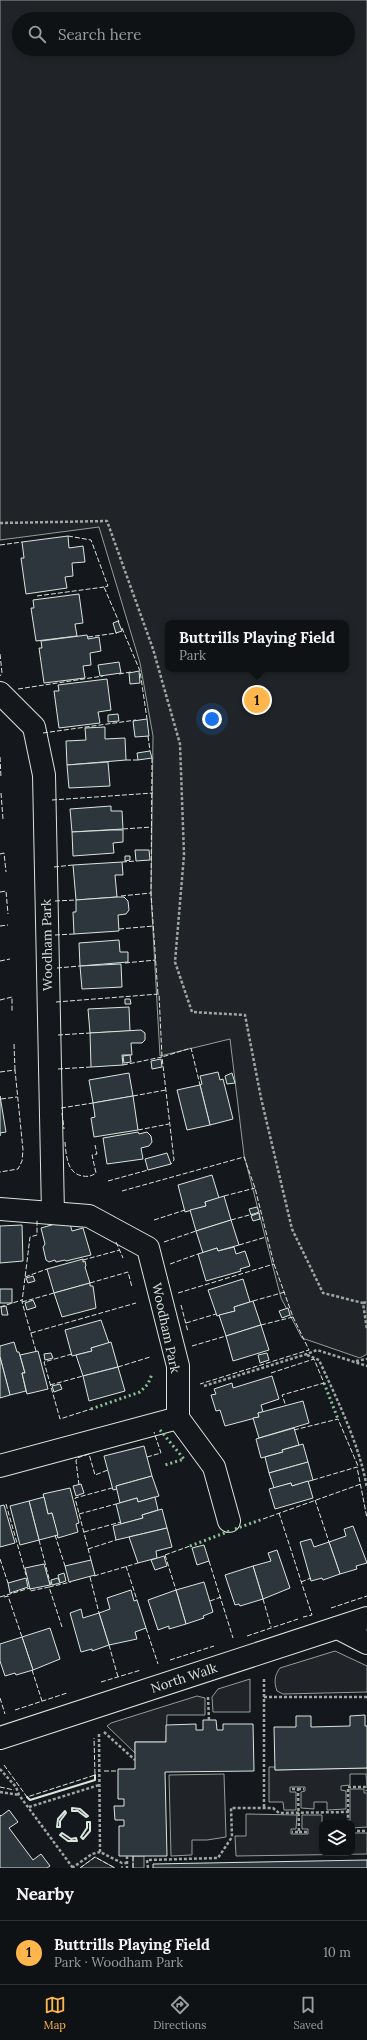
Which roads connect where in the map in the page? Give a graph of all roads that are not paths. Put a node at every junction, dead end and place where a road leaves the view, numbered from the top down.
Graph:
1 (0, 693) edge
2 (0, 1209) edge
3 (53, 1213) junction
4 (178, 1418) junction
5 (0, 1466) edge
6 (229, 1521) dead end
7 (367, 1618) edge
8 (338, 1628) junction
9 (367, 1643) edge
10 (0, 1738) edge

1 - 3 street, Woodham Park
2 - 3 street, Woodham Park
3 - 4 street, Woodham Park
4 - 5 street
4 - 6 street
7 - 8 street, North Walk
8 - 9 street
8 - 10 street, North Walk

